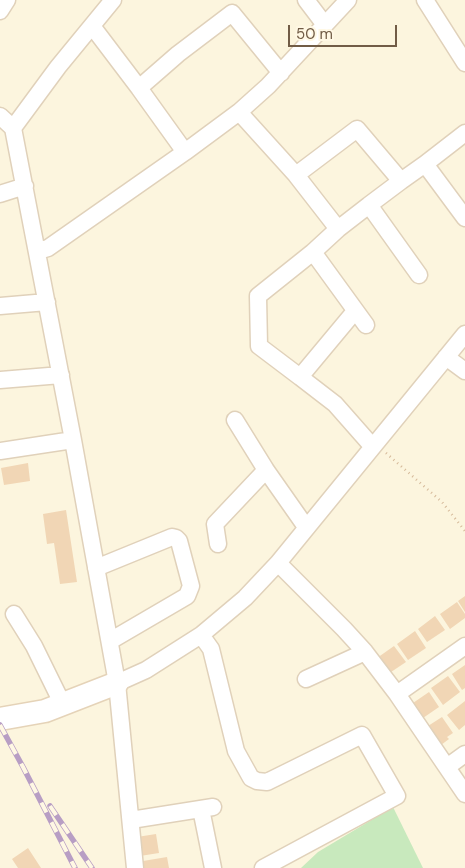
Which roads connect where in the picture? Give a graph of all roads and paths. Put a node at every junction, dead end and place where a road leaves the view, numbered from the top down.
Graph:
1 (7, 0) edge
2 (113, 0) edge
3 (306, 0) edge
4 (348, 0) edge
5 (425, 0) edge
6 (0, 11) edge
7 (325, 25) junction
8 (92, 26) junction
9 (464, 60) edge
10 (281, 73) junction
11 (139, 88) junction
12 (239, 112) junction
13 (0, 116) edge
14 (14, 128) junction
15 (465, 133) edge
16 (185, 152) junction
17 (425, 164) junction
18 (296, 175) junction
19 (401, 181) junction
20 (25, 186) junction
21 (0, 194) edge
22 (369, 205) junction
23 (465, 218) edge
24 (338, 229) junction
25 (38, 251) junction
26 (313, 252) junction
27 (419, 274) dead end
28 (47, 302) junction
29 (0, 306) edge
30 (355, 311) junction
31 (366, 325) dead end
32 (465, 334) edge
33 (446, 357) junction
34 (465, 371) edge
35 (61, 375) junction
36 (300, 377) junction
37 (0, 380) edge
38 (235, 420) dead end
39 (73, 440) junction
40 (372, 446) junction
41 (0, 451) edge
42 (266, 470) junction
43 (306, 527) junction
44 (465, 530) edge
45 (218, 544) dead end
46 (278, 563) junction
47 (96, 568) junction
48 (14, 614) dead end
49 (202, 635) junction
50 (110, 641) junction
51 (465, 646) edge
52 (364, 652) junction
53 (306, 679) dead end
54 (117, 683) junction
55 (397, 694) junction
56 (63, 704) junction
57 (0, 720) edge
58 (465, 754) edge
59 (447, 767) junction
60 (465, 794) edge
61 (131, 820) junction
62 (136, 868) edge
63 (213, 868) edge
64 (263, 868) edge

1 - 6 street
2 - 8 street
3 - 7 street
4 - 7 street
5 - 9 street
7 - 10 street
8 - 11 street
8 - 14 street
10 - 11 street
10 - 12 street
11 - 16 street
12 - 16 street
12 - 18 street
13 - 14 street
14 - 20 street
15 - 17 street
16 - 25 street
17 - 19 street
17 - 23 street
18 - 19 street
18 - 24 street
19 - 22 street
20 - 21 street
20 - 25 street
22 - 24 street
22 - 27 street
24 - 26 street
25 - 28 street
26 - 30 street
26 - 36 street
28 - 29 street
28 - 35 street
30 - 31 street
30 - 36 street
32 - 33 street
33 - 34 street
33 - 40 street
35 - 37 street
35 - 39 street
36 - 40 street
38 - 42 street
39 - 41 street
39 - 47 street
40 - 43 street
40 - 44 path
42 - 43 street
42 - 45 street
43 - 46 street
46 - 49 street
46 - 52 street
47 - 50 street
47 - 50 street
48 - 56 street
49 - 54 street
49 - 64 street
50 - 54 street
51 - 55 street
52 - 53 street
52 - 55 street
54 - 56 street
54 - 61 street
55 - 59 street
56 - 57 street
58 - 59 street
59 - 60 street
61 - 62 street
61 - 63 street

